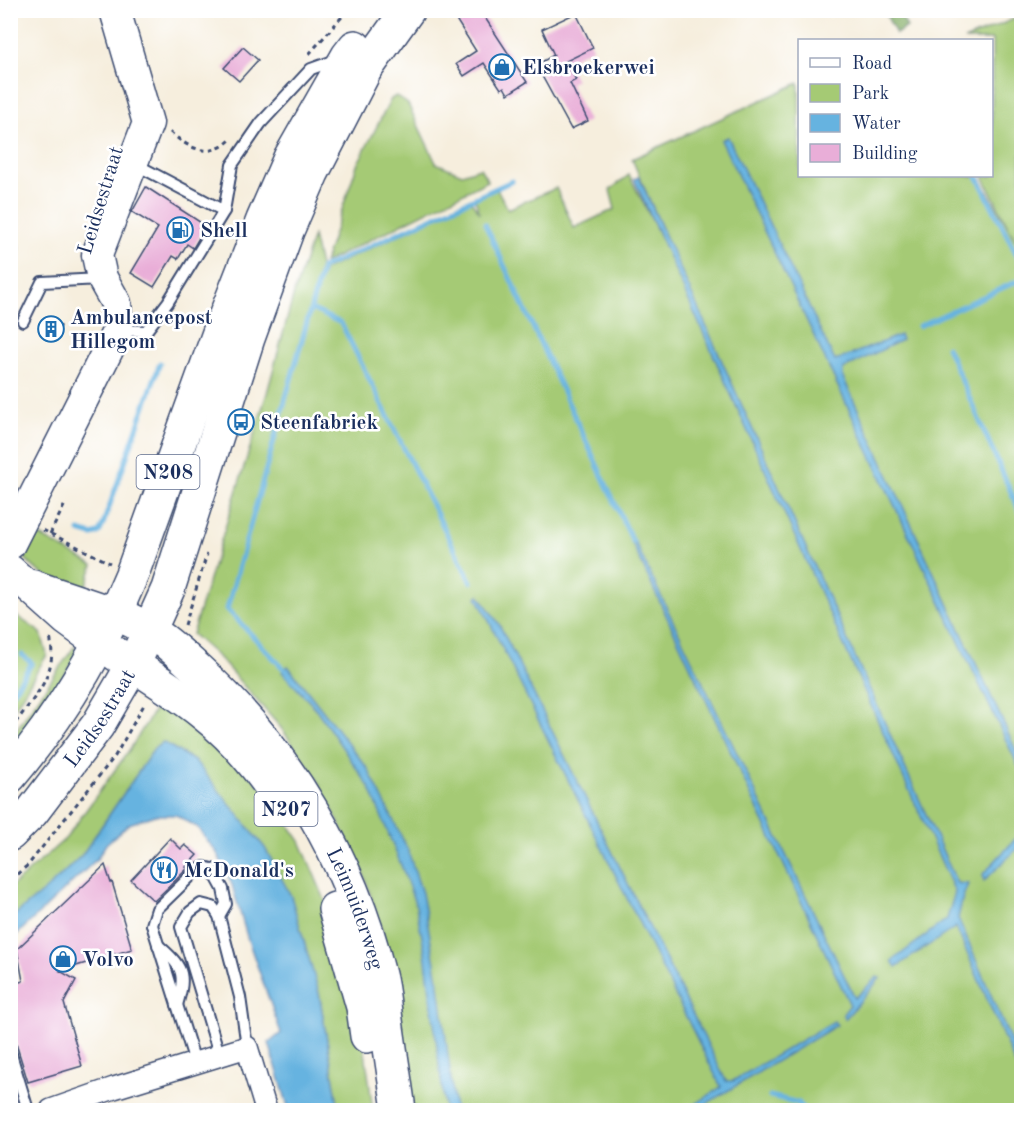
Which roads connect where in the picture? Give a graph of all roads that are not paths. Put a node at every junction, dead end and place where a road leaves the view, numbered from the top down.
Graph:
1 (115, 10) edge
2 (384, 10) edge
3 (408, 10) edge
4 (348, 56) junction
5 (132, 163) junction
6 (224, 211) junction
7 (102, 278) junction
8 (23, 321) dead end
9 (118, 330) junction
10 (16, 532) edge
11 (16, 576) edge
12 (115, 613) junction
13 (150, 629) junction
14 (99, 644) junction
15 (133, 665) junction
16 (10, 776) edge
17 (10, 834) edge
18 (219, 916) junction
19 (247, 1047) junction
20 (10, 1051) edge
21 (219, 1054) junction
22 (195, 1062) junction
23 (15, 1081) edge
24 (28, 1110) edge
25 (51, 1110) edge
26 (266, 1110) edge
27 (377, 1110) edge
28 (399, 1110) edge

1 - 5 street
2 - 4 main road, Leidsestraat / N208
3 - 13 main road, Leidsestraat / N208
4 - 6 lane
4 - 12 main road, Leidsestraat / N208
5 - 6 lane, Leidsestraat
5 - 7 street
6 - 9 lane
7 - 8 lane
7 - 9 street, Leidsestraat
9 - 10 street
11 - 12 street, Leidsestraat
11 - 14 street, Leidsestraat
12 - 13 main road, N207
12 - 14 main road, Leidsestraat / N208
13 - 15 main road, Leidsestraat / N208
13 - 28 main road, Leimuiderweg / N207
14 - 15 main road, N207
14 - 16 main road, Leidsestraat / N208
15 - 17 main road, Leidsestraat / N208
15 - 27 main road, Leimuiderweg / N207
18 - 19 lane
18 - 21 lane
18 - 22 lane
19 - 21 street
19 - 26 street
20 - 23 lane
21 - 22 street
22 - 25 street
23 - 24 lane

